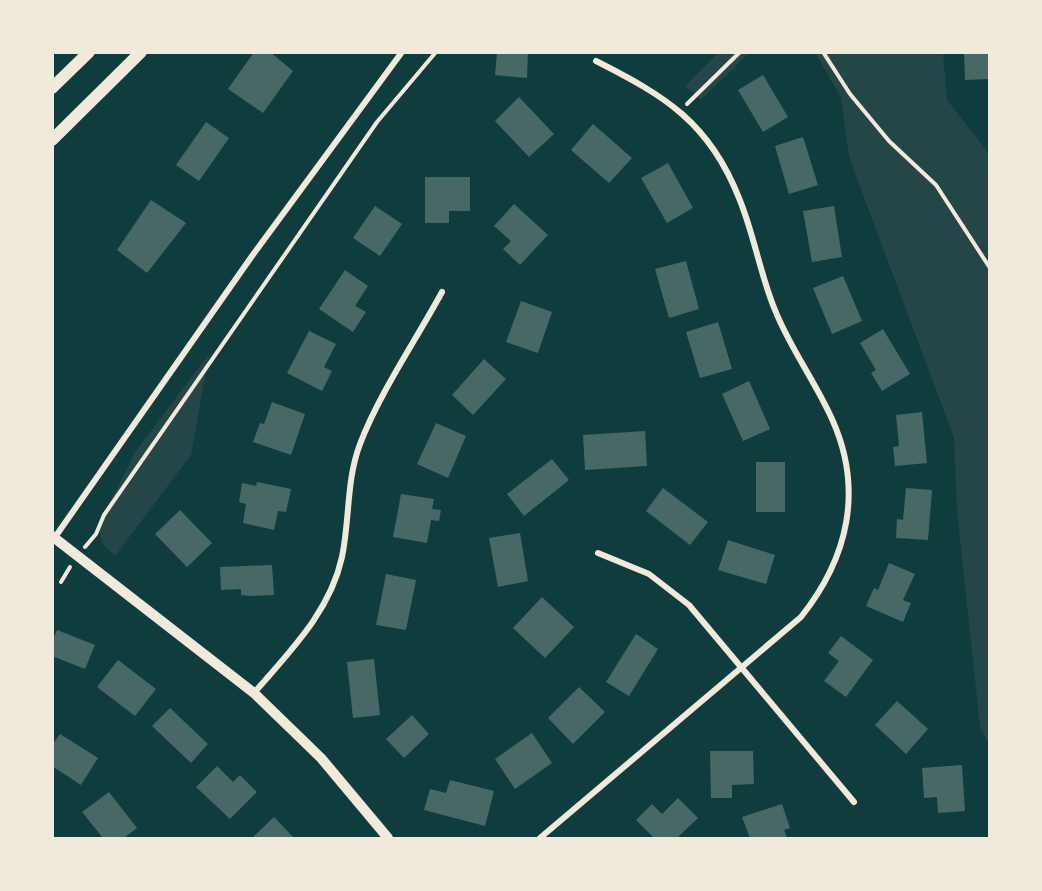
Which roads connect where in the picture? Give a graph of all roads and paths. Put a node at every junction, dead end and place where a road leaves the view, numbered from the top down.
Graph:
1 (88, 52) edge
2 (141, 52) edge
3 (402, 52) edge
4 (436, 52) edge
5 (740, 52) edge
6 (822, 52) edge
7 (596, 61) dead end
8 (52, 88) edge
9 (680, 111) junction
10 (52, 140) edge
11 (990, 268) edge
12 (442, 292) dead end
13 (53, 538) edge
14 (598, 553) dead end
15 (77, 556) junction
16 (62, 582) dead end
17 (742, 669) junction
18 (254, 693) junction
19 (854, 802) dead end
20 (388, 838) edge
21 (540, 838) edge

1 - 8 main road
2 - 10 main road
3 - 13 street
4 - 15 path
5 - 9 path
6 - 11 path
7 - 9 street
9 - 17 street
12 - 18 street
13 - 15 street
14 - 17 street
15 - 16 path
15 - 18 street
17 - 19 street
17 - 21 street
18 - 20 street

